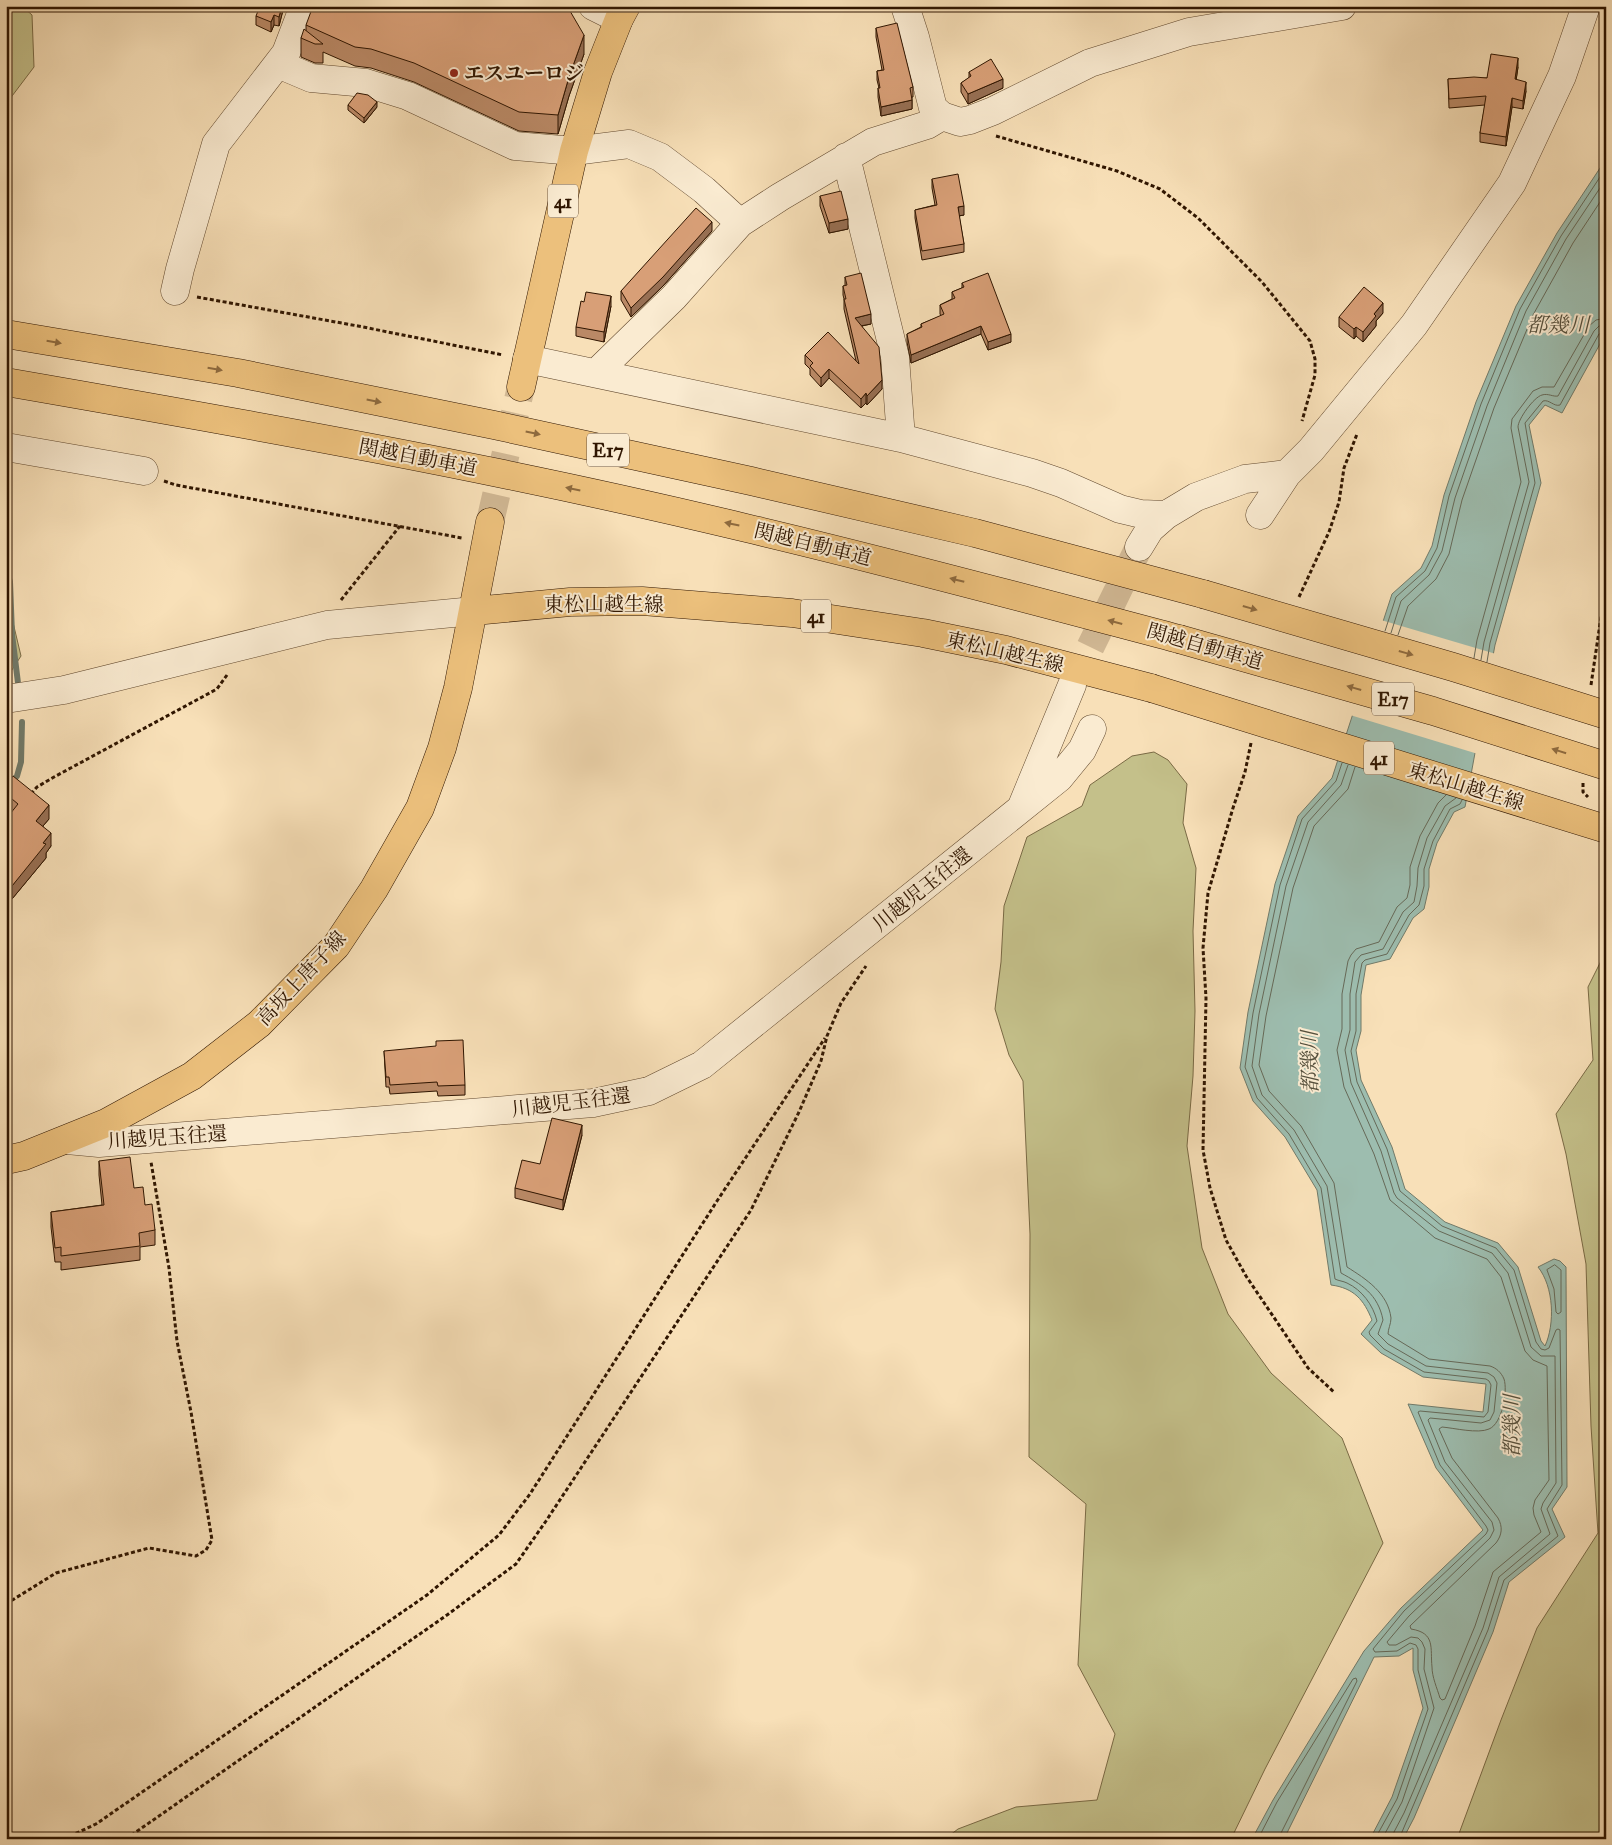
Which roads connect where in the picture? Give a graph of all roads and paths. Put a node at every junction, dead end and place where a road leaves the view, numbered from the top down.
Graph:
1 (304, 6) edge
2 (593, 6) edge
3 (905, 6) edge
4 (1342, 6) edge
5 (1586, 6) edge
6 (622, 12) edge
7 (278, 64) junction
8 (942, 116) junction
9 (994, 135) dead end
10 (574, 151) junction
11 (846, 157) junction
12 (740, 223) junction
13 (175, 292) joint
14 (6, 334) edge
15 (527, 359) junction
16 (596, 373) junction
17 (6, 382) edge
18 (521, 387) tunnel mouth
19 (1359, 428) dead end
20 (1300, 429) dead end
21 (901, 438) junction
22 (6, 447) edge
23 (144, 471) joint
24 (1287, 474) junction
25 (1260, 515) dead end
26 (1166, 516) junction
27 (400, 526) junction
28 (489, 532) joint
29 (1139, 547) tunnel mouth
30 (1297, 604) dead end
31 (474, 611) junction
32 (335, 625) junction
33 (233, 648) junction
34 (1072, 685) tunnel mouth
35 (6, 699) edge
36 (1606, 715) edge
37 (1092, 729) dead end
38 (1252, 740) dead end
39 (1606, 766) edge
40 (25, 799) edge
41 (1021, 808) junction
42 (1606, 829) edge
43 (146, 1139) junction
44 (67, 1140) junction
45 (6, 1160) edge
46 (1335, 1393) dead end
47 (6, 1604) edge
48 (64, 1839) edge
49 (126, 1839) edge

1 - 7 street
2 - 6 street
3 - 8 street
4 - 8 street
5 - 24 street
6 - 10 main road, 41
7 - 10 street
7 - 13 street
8 - 11 street
9 - 20 path
10 - 12 street
10 - 15 main road, 41
11 - 12 street
11 - 21 street
12 - 16 street
13 - 15 path
14 -> 36 main road, E17, bridge
15 - 16 street
15 - 18 main road, 41
16 - 21 street
39 -> 17 main road, 関越自動車道 / E17, bridge
19 - 30 path
21 - 26 street
22 - 23 street
23 - 27 path
24 - 25 street
24 - 26 street
26 - 29 street
27 - 28 path
27 - 32 path
28 - 31 main road
31 - 32 street
31 - 42 main road, 東松山越生線 / 41, bridge
31 - 44 main road, 高坂上唐子線
32 - 33 street
33 - 35 street
33 - 40 path
34 - 41 street
37 - 41 street, 川越児玉往還
38 - 46 path
41 - 43 street, 川越児玉往還
43 - 44 street, 川越児玉往還
43 - 47 path
44 - 45 main road, 高坂上唐子線
48 - 49 path

